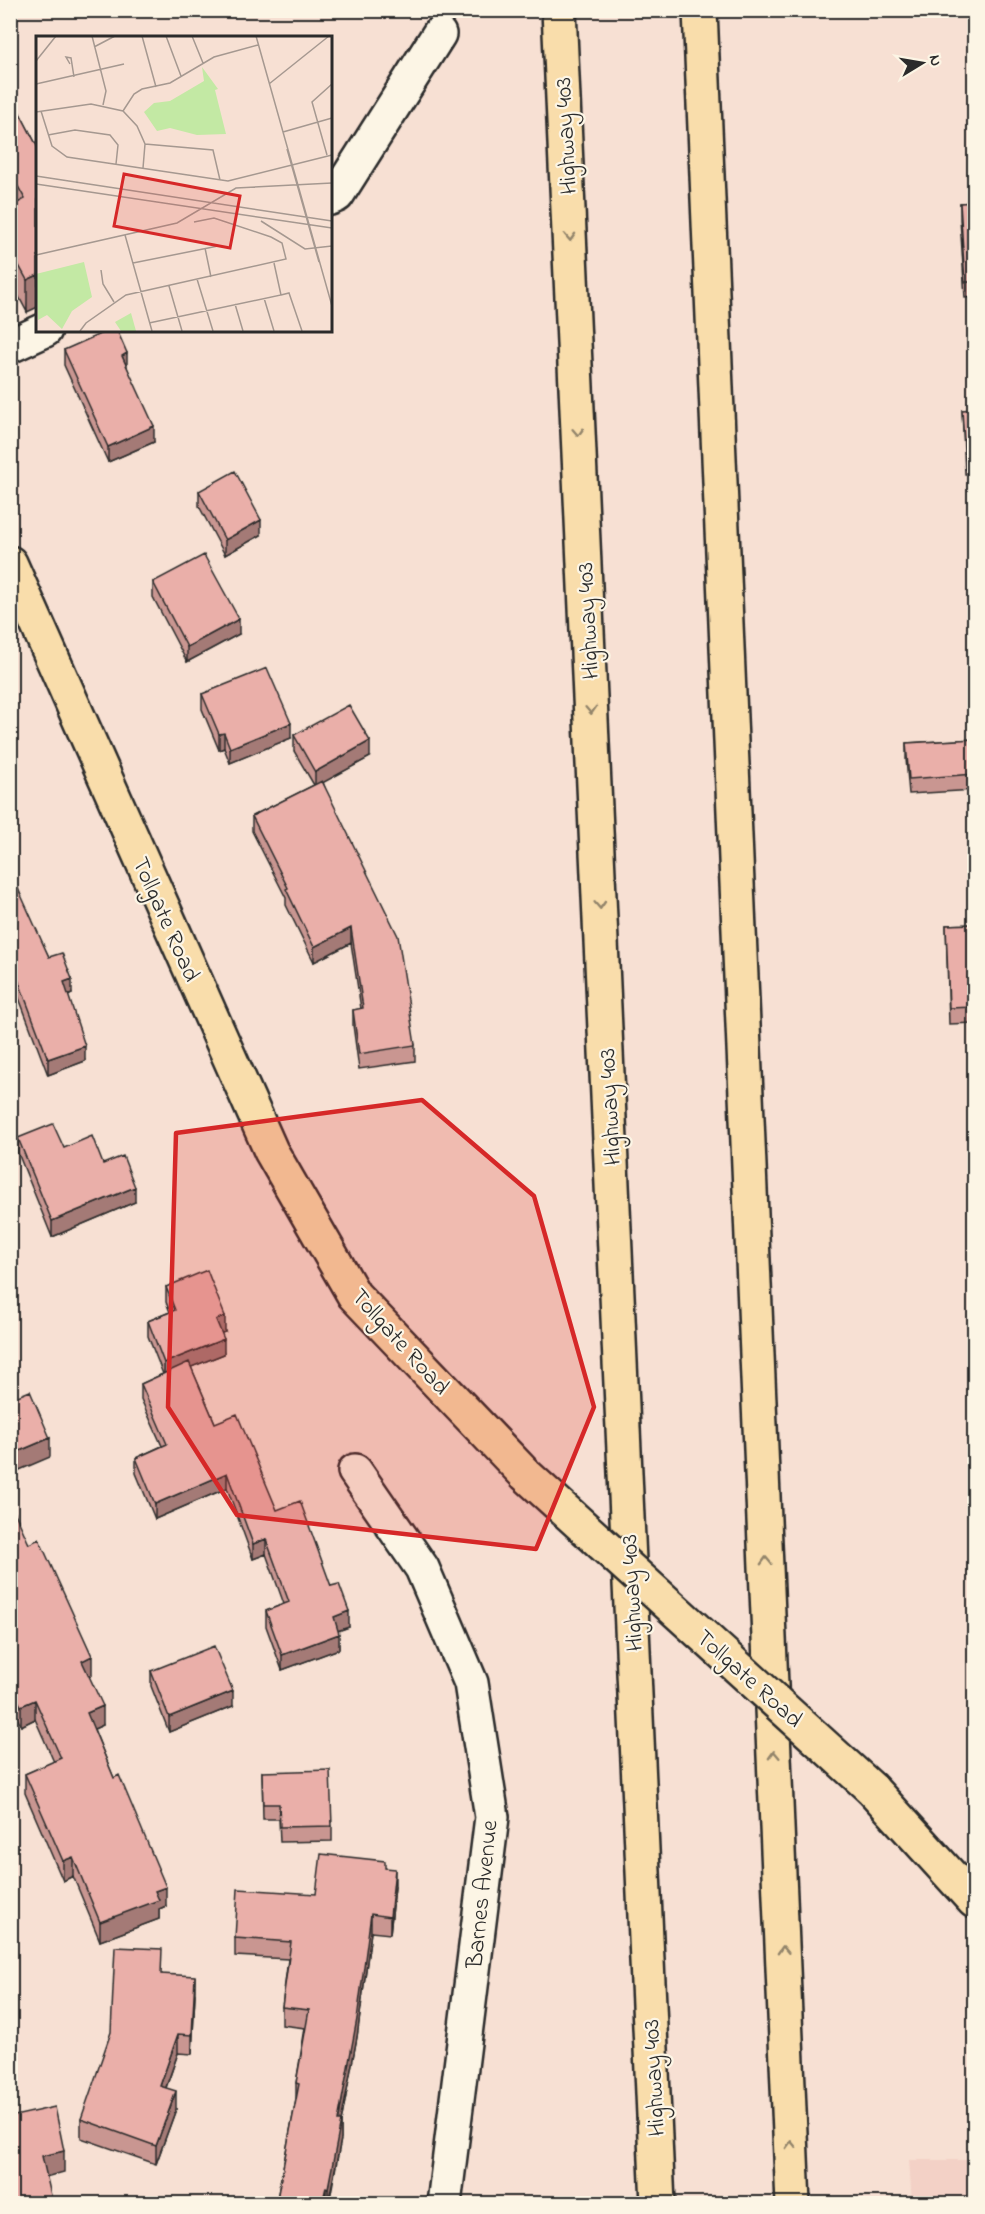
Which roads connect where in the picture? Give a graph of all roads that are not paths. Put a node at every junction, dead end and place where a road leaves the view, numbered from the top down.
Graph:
1 (559, 10) edge
2 (700, 10) edge
3 (438, 34) dead end
4 (332, 197) edge
5 (41, 332) edge
6 (10, 346) edge
7 (10, 562) edge
8 (355, 1471) dead end
9 (975, 1901) edge
10 (444, 2204) edge
11 (658, 2204) edge
12 (793, 2204) edge

1 -> 11 main road, Highway 403
12 -> 2 main road
3 - 4 street
5 - 6 street
7 - 9 main road, Tollgate Road, bridge
8 - 10 street, Barnes Avenue

